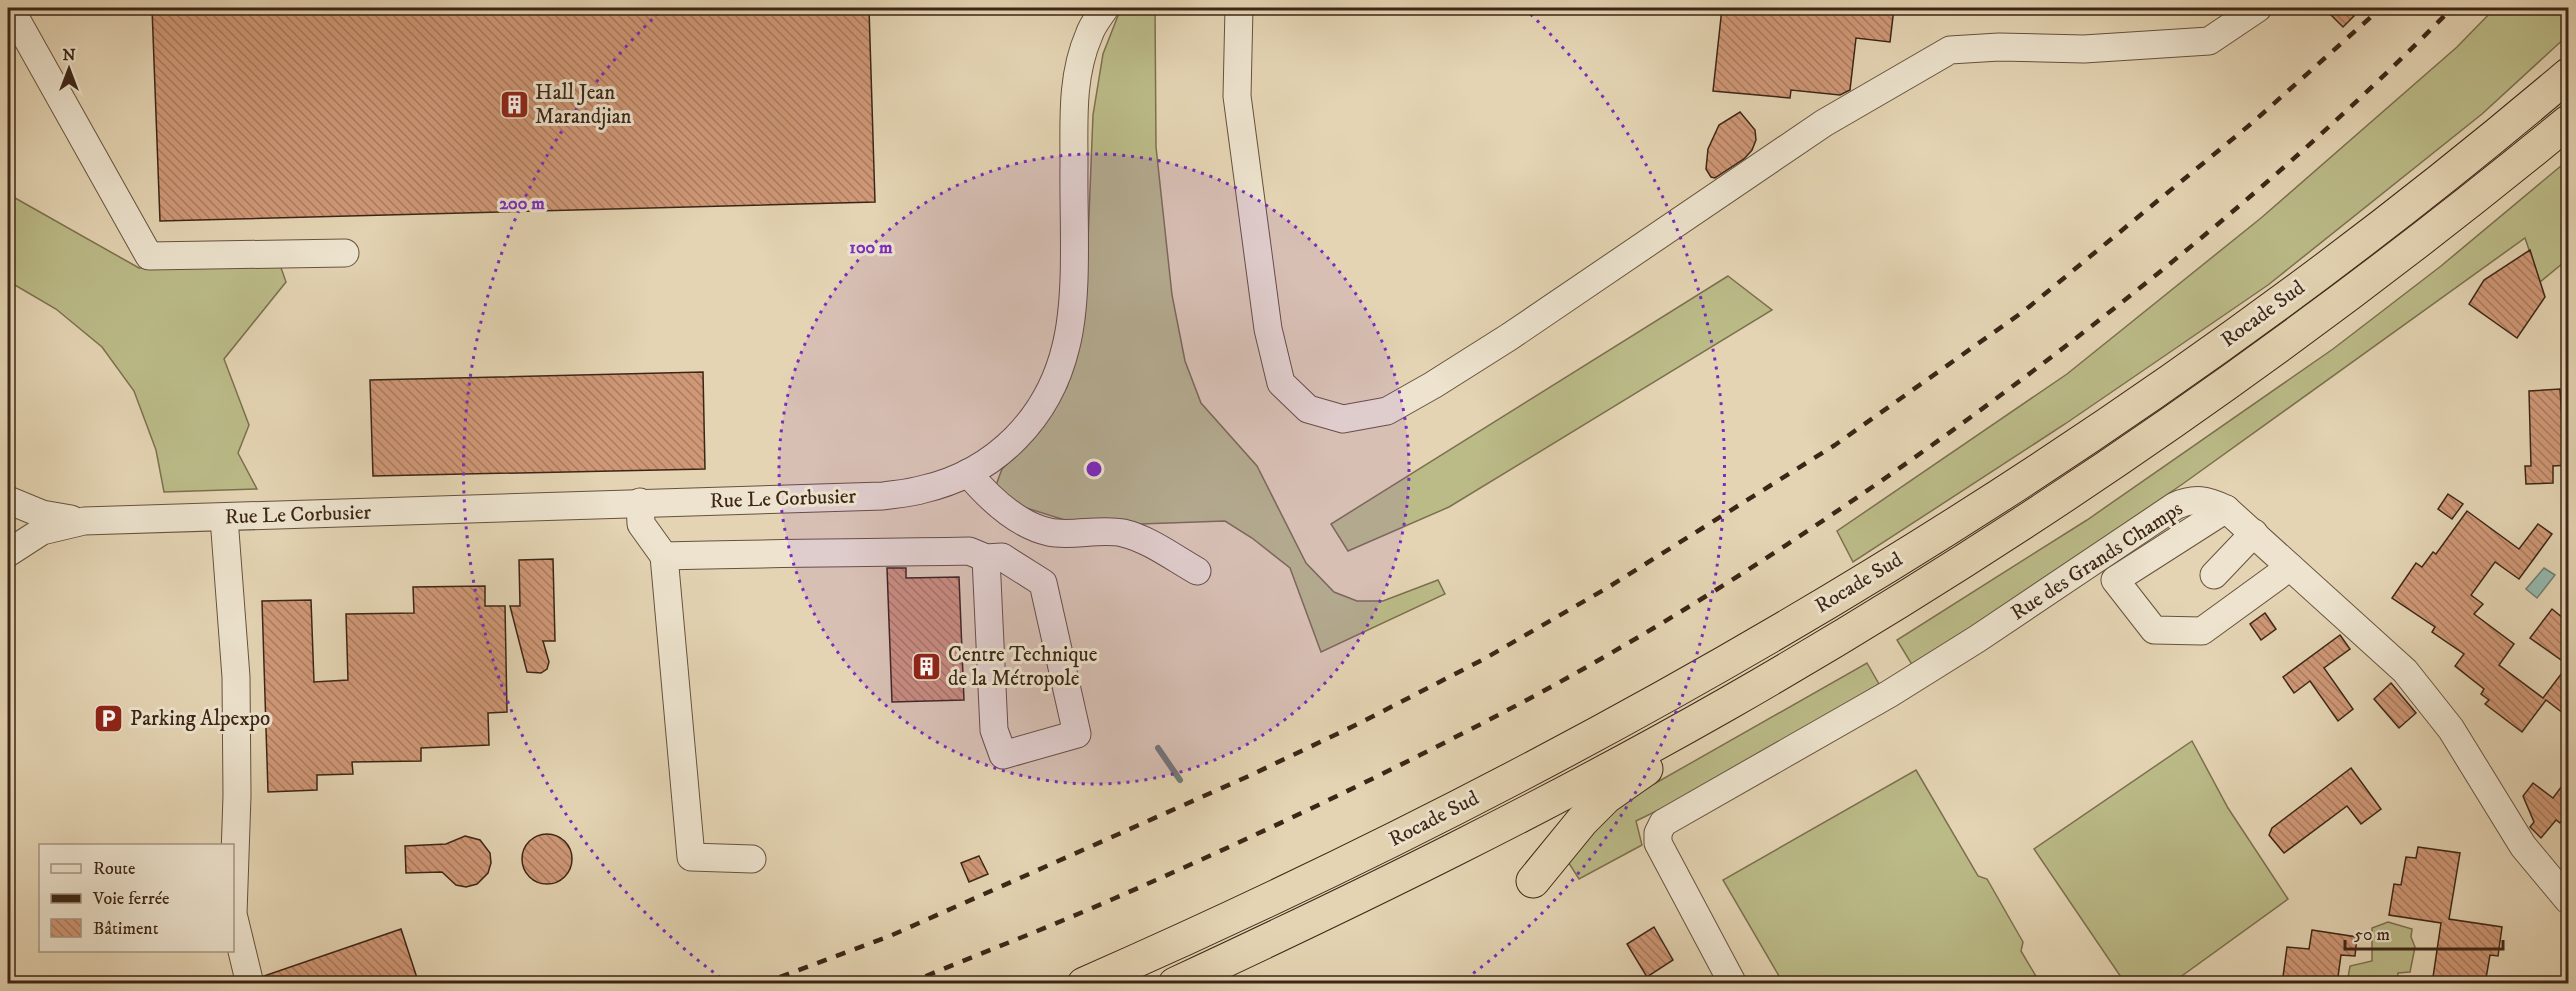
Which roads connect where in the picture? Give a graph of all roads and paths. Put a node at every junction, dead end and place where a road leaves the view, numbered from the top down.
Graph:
1 (10, 8) edge
2 (1105, 8) edge
3 (1239, 8) edge
4 (2258, 8) edge
5 (2568, 52) edge
6 (2568, 75) edge
7 (2568, 122) edge
8 (2348, 252) junction
9 (345, 253) dead end
10 (969, 473) junction
11 (8, 500) edge
12 (640, 502) junction
13 (2226, 509) junction
14 (224, 518) junction
15 (84, 521) junction
16 (2254, 533) junction
17 (8, 553) edge
18 (664, 556) junction
19 (986, 558) junction
20 (2290, 567) junction
21 (1197, 571) dead end
22 (2214, 575) dead end
23 (1898, 602) junction
24 (752, 859) dead end
25 (1533, 881) dead end
26 (234, 884) edge
27 (2568, 900) edge
28 (234, 918) edge
29 (250, 984) edge
30 (1084, 984) edge
31 (1175, 984) edge
32 (1733, 984) edge

1 - 9 street
2 - 10 street, Rue Le Corbusier
3 - 4 street
5 - 8 highway
6 - 8 highway, Rocade Sud
7 - 23 highway, Rocade Sud
8 - 30 highway, Rocade Sud
10 - 12 street, Rue Le Corbusier
10 - 21 street
11 - 15 street, Rue Le Corbusier
12 - 14 street, Rue Le Corbusier
12 - 18 street
13 - 16 street, Rue des Grands Champs
13 - 20 street
13 - 32 street, Rue des Grands Champs
14 - 15 street, Rue Le Corbusier
14 - 26 street
15 - 17 street, Rue Le Corbusier
16 - 20 street, Rue des Grands Champs
16 - 22 street
18 - 19 street
18 - 24 street
19 - 19 street
20 - 27 street, Rue des Grands Champs
23 - 25 highway
23 - 31 highway, Rocade Sud
28 - 29 street

